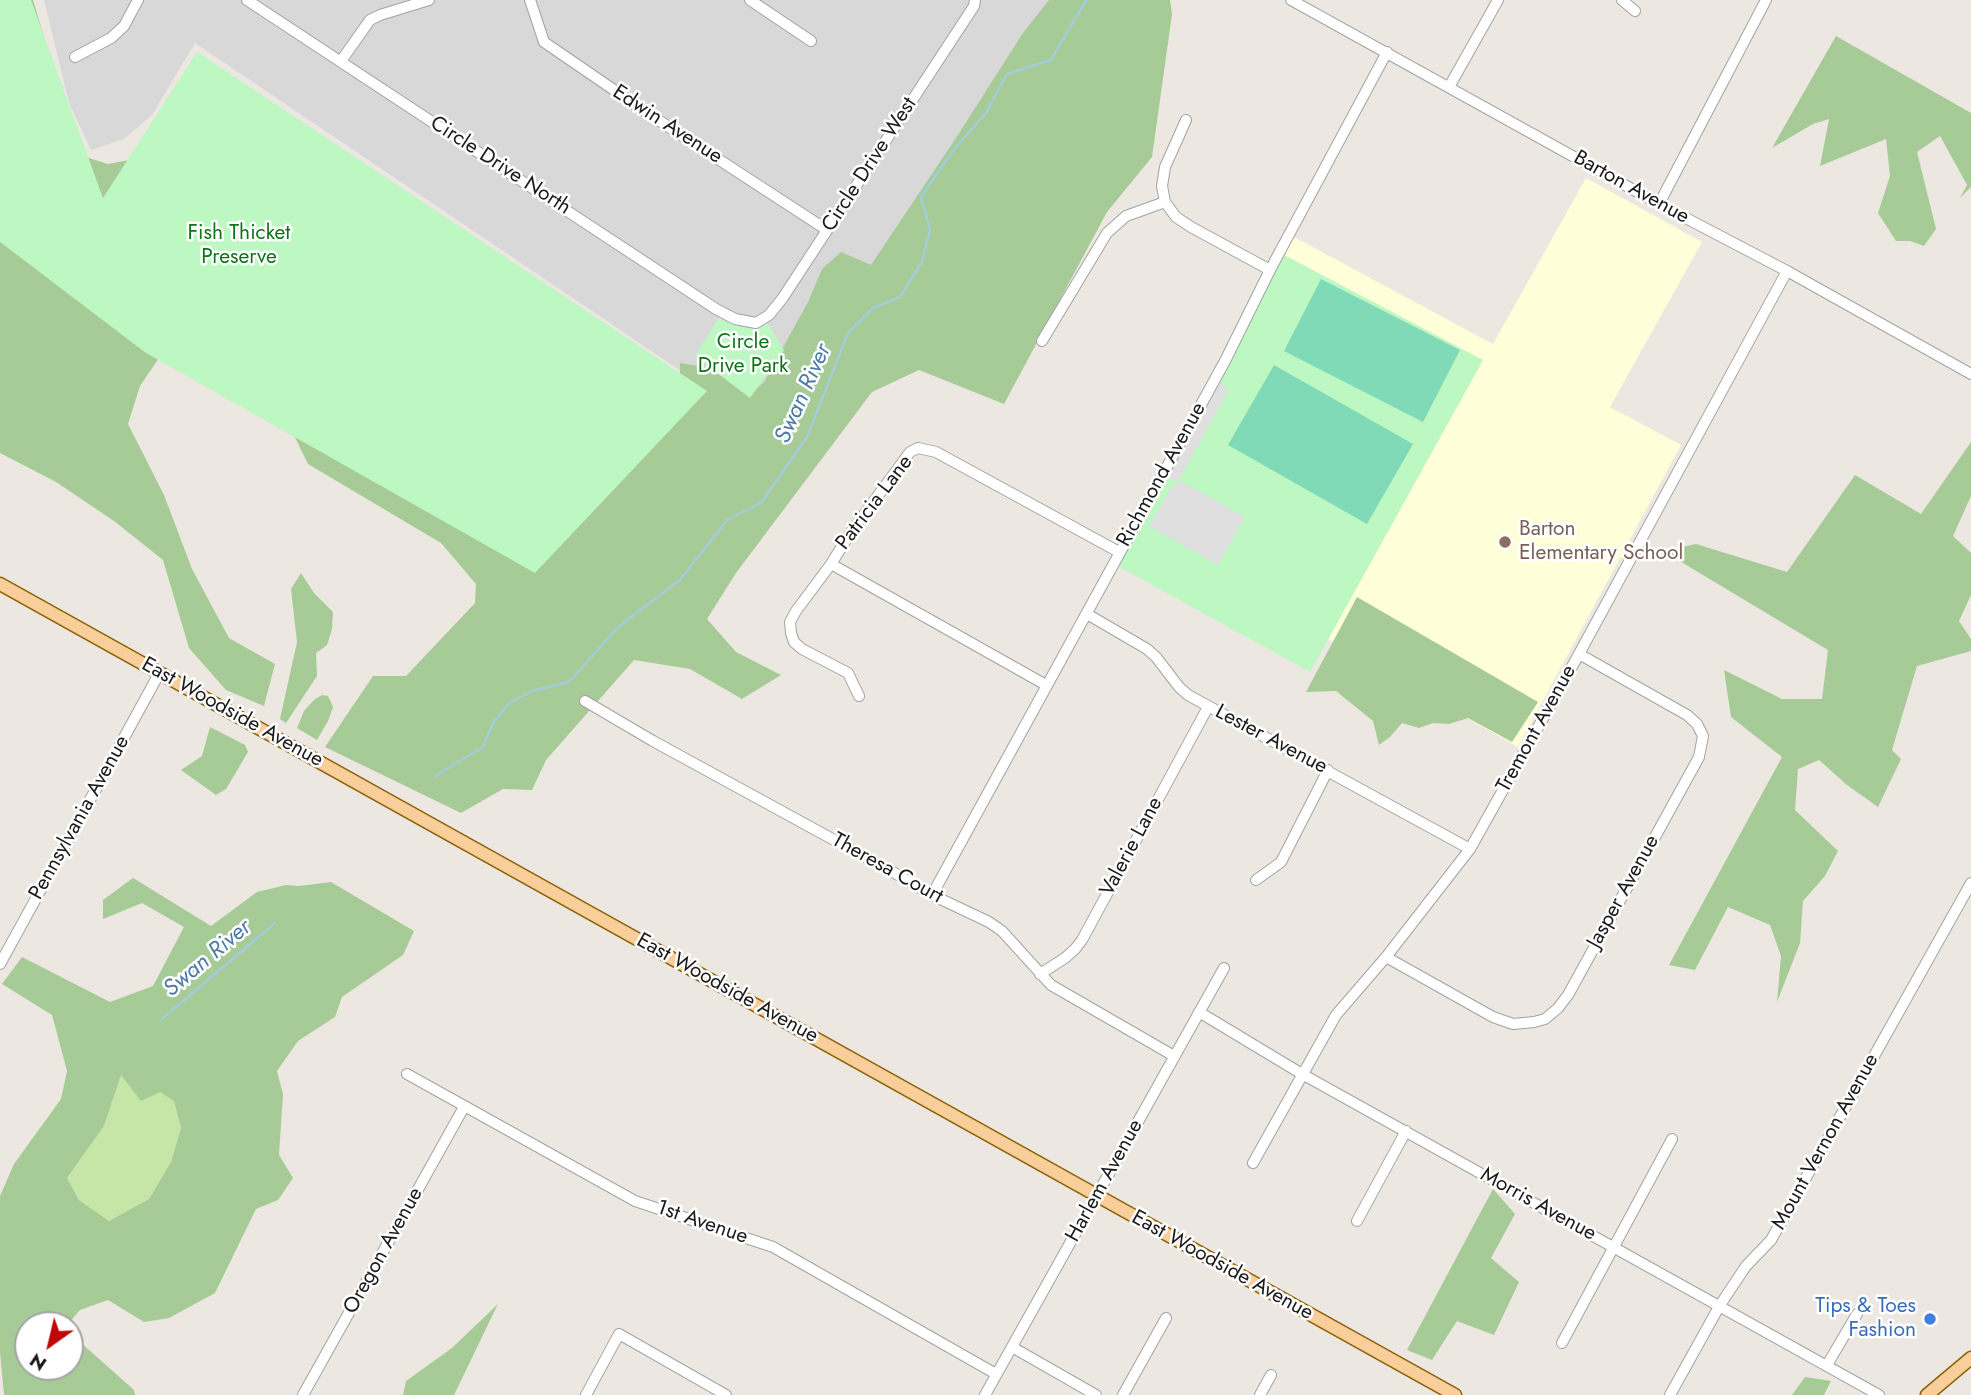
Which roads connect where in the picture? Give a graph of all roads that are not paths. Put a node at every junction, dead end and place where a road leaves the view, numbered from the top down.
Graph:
1 (138, 0) edge
2 (247, 0) edge
3 (429, 0) edge
4 (530, 0) edge
5 (750, 0) edge
6 (975, 0) edge
7 (1291, 0) edge
8 (1498, 0) edge
9 (1622, 0) edge
10 (1766, 0) edge
11 (1635, 11) dead end
12 (811, 41) dead end
13 (1387, 52) junction
14 (75, 57) dead end
15 (341, 61) junction
16 (1449, 88) junction
17 (1186, 120) dead end
18 (1165, 202) junction
19 (1659, 204) junction
20 (827, 230) junction
21 (1270, 270) junction
22 (1787, 271) junction
23 (756, 323) joint
24 (1042, 341) dead end
25 (1971, 374) edge
26 (1119, 552) junction
27 (831, 564) junction
28 (0, 584) edge
29 (1087, 614) junction
30 (1579, 654) junction
31 (160, 673) junction
32 (1046, 685) junction
33 (859, 696) dead end
34 (586, 701) dead end
35 (1208, 706) junction
36 (1328, 770) junction
37 (1470, 849) junction
38 (1256, 880) dead end
39 (1969, 889) edge
40 (932, 895) junction
41 (1386, 957) junction
42 (0, 964) edge
43 (1224, 968) dead end
44 (1040, 974) junction
45 (1199, 1012) junction
46 (1174, 1056) junction
47 (407, 1074) dead end
48 (1302, 1074) junction
49 (464, 1107) junction
50 (1406, 1131) junction
51 (1672, 1139) dead end
52 (1254, 1163) dead end
53 (1097, 1196) junction
54 (1357, 1221) dead end
55 (1615, 1247) junction
56 (1720, 1305) junction
57 (1857, 1314) dead end
58 (1166, 1318) dead end
59 (1562, 1343) dead end
60 (1012, 1347) junction
61 (1971, 1357) edge
62 (1827, 1365) junction
63 (996, 1374) junction
64 (1271, 1375) dead end
65 (714, 1392) edge
66 (303, 1395) edge
67 (586, 1395) edge
68 (726, 1395) edge
69 (985, 1395) edge
70 (1096, 1395) edge
71 (1123, 1395) edge
72 (1260, 1395) edge
73 (1455, 1395) edge
74 (1670, 1395) edge
75 (1879, 1395) edge
76 (1927, 1395) edge

1 - 14 street
2 - 15 street, Circle Drive North
3 - 15 street
4 - 20 street, Edwin Avenue
5 - 12 street
6 - 20 street, Circle Drive West
7 - 13 street, Barton Avenue
8 - 16 street
9 - 11 street
10 - 19 street
13 - 16 street, Barton Avenue
13 - 21 street, Richmond Avenue
15 - 23 street, Circle Drive North
16 - 19 street, Barton Avenue
17 - 18 street
18 - 21 street
18 - 24 street
19 - 22 street, Barton Avenue
20 - 23 street, Circle Drive West
21 - 26 street, Richmond Avenue
22 - 25 street, Barton Avenue
22 - 30 street, Tremont Avenue
26 - 27 street, Patricia Lane
26 - 29 street, Richmond Avenue
27 - 32 street
27 - 33 street, Patricia Lane
28 - 31 main road, East Woodside Avenue
29 - 32 street, Richmond Avenue
29 - 35 street, Lester Avenue
30 - 37 street, Tremont Avenue
30 - 41 street, Jasper Avenue
31 - 42 street, Pennsylvania Avenue
31 - 53 main road, East Woodside Avenue
32 - 40 street, Richmond Avenue
34 - 40 street, Theresa Court
35 - 36 street, Lester Avenue
35 - 44 street, Valerie Lane
36 - 37 street, Lester Avenue
36 - 38 street
37 - 41 street, Tremont Avenue
39 - 56 street, Mount Vernon Avenue
40 - 44 street, Theresa Court
41 - 48 street, Tremont Avenue
43 - 45 street, Harlem Avenue
44 - 46 street, Theresa Court
45 - 46 street, Harlem Avenue
45 - 48 street, Morris Avenue
46 - 53 street, Harlem Avenue
47 - 49 street, 1st Avenue
48 - 50 street, Morris Avenue
48 - 52 street, Tremont Avenue
49 - 63 street, 1st Avenue
49 - 66 street, Oregon Avenue
50 - 54 street
50 - 55 street, Morris Avenue
51 - 55 street
53 - 60 street, Harlem Avenue
53 - 73 main road, East Woodside Avenue
55 - 56 street, Morris Avenue
55 - 59 street
56 - 62 street, Morris Avenue
56 - 74 street, Mount Vernon Avenue
57 - 62 street
58 - 71 street
60 - 63 street, Harlem Avenue
60 - 70 street
61 - 76 main road
62 - 75 street, Morris Avenue
63 - 69 street, Harlem Avenue
64 - 72 street
65 - 67 street
65 - 68 street

